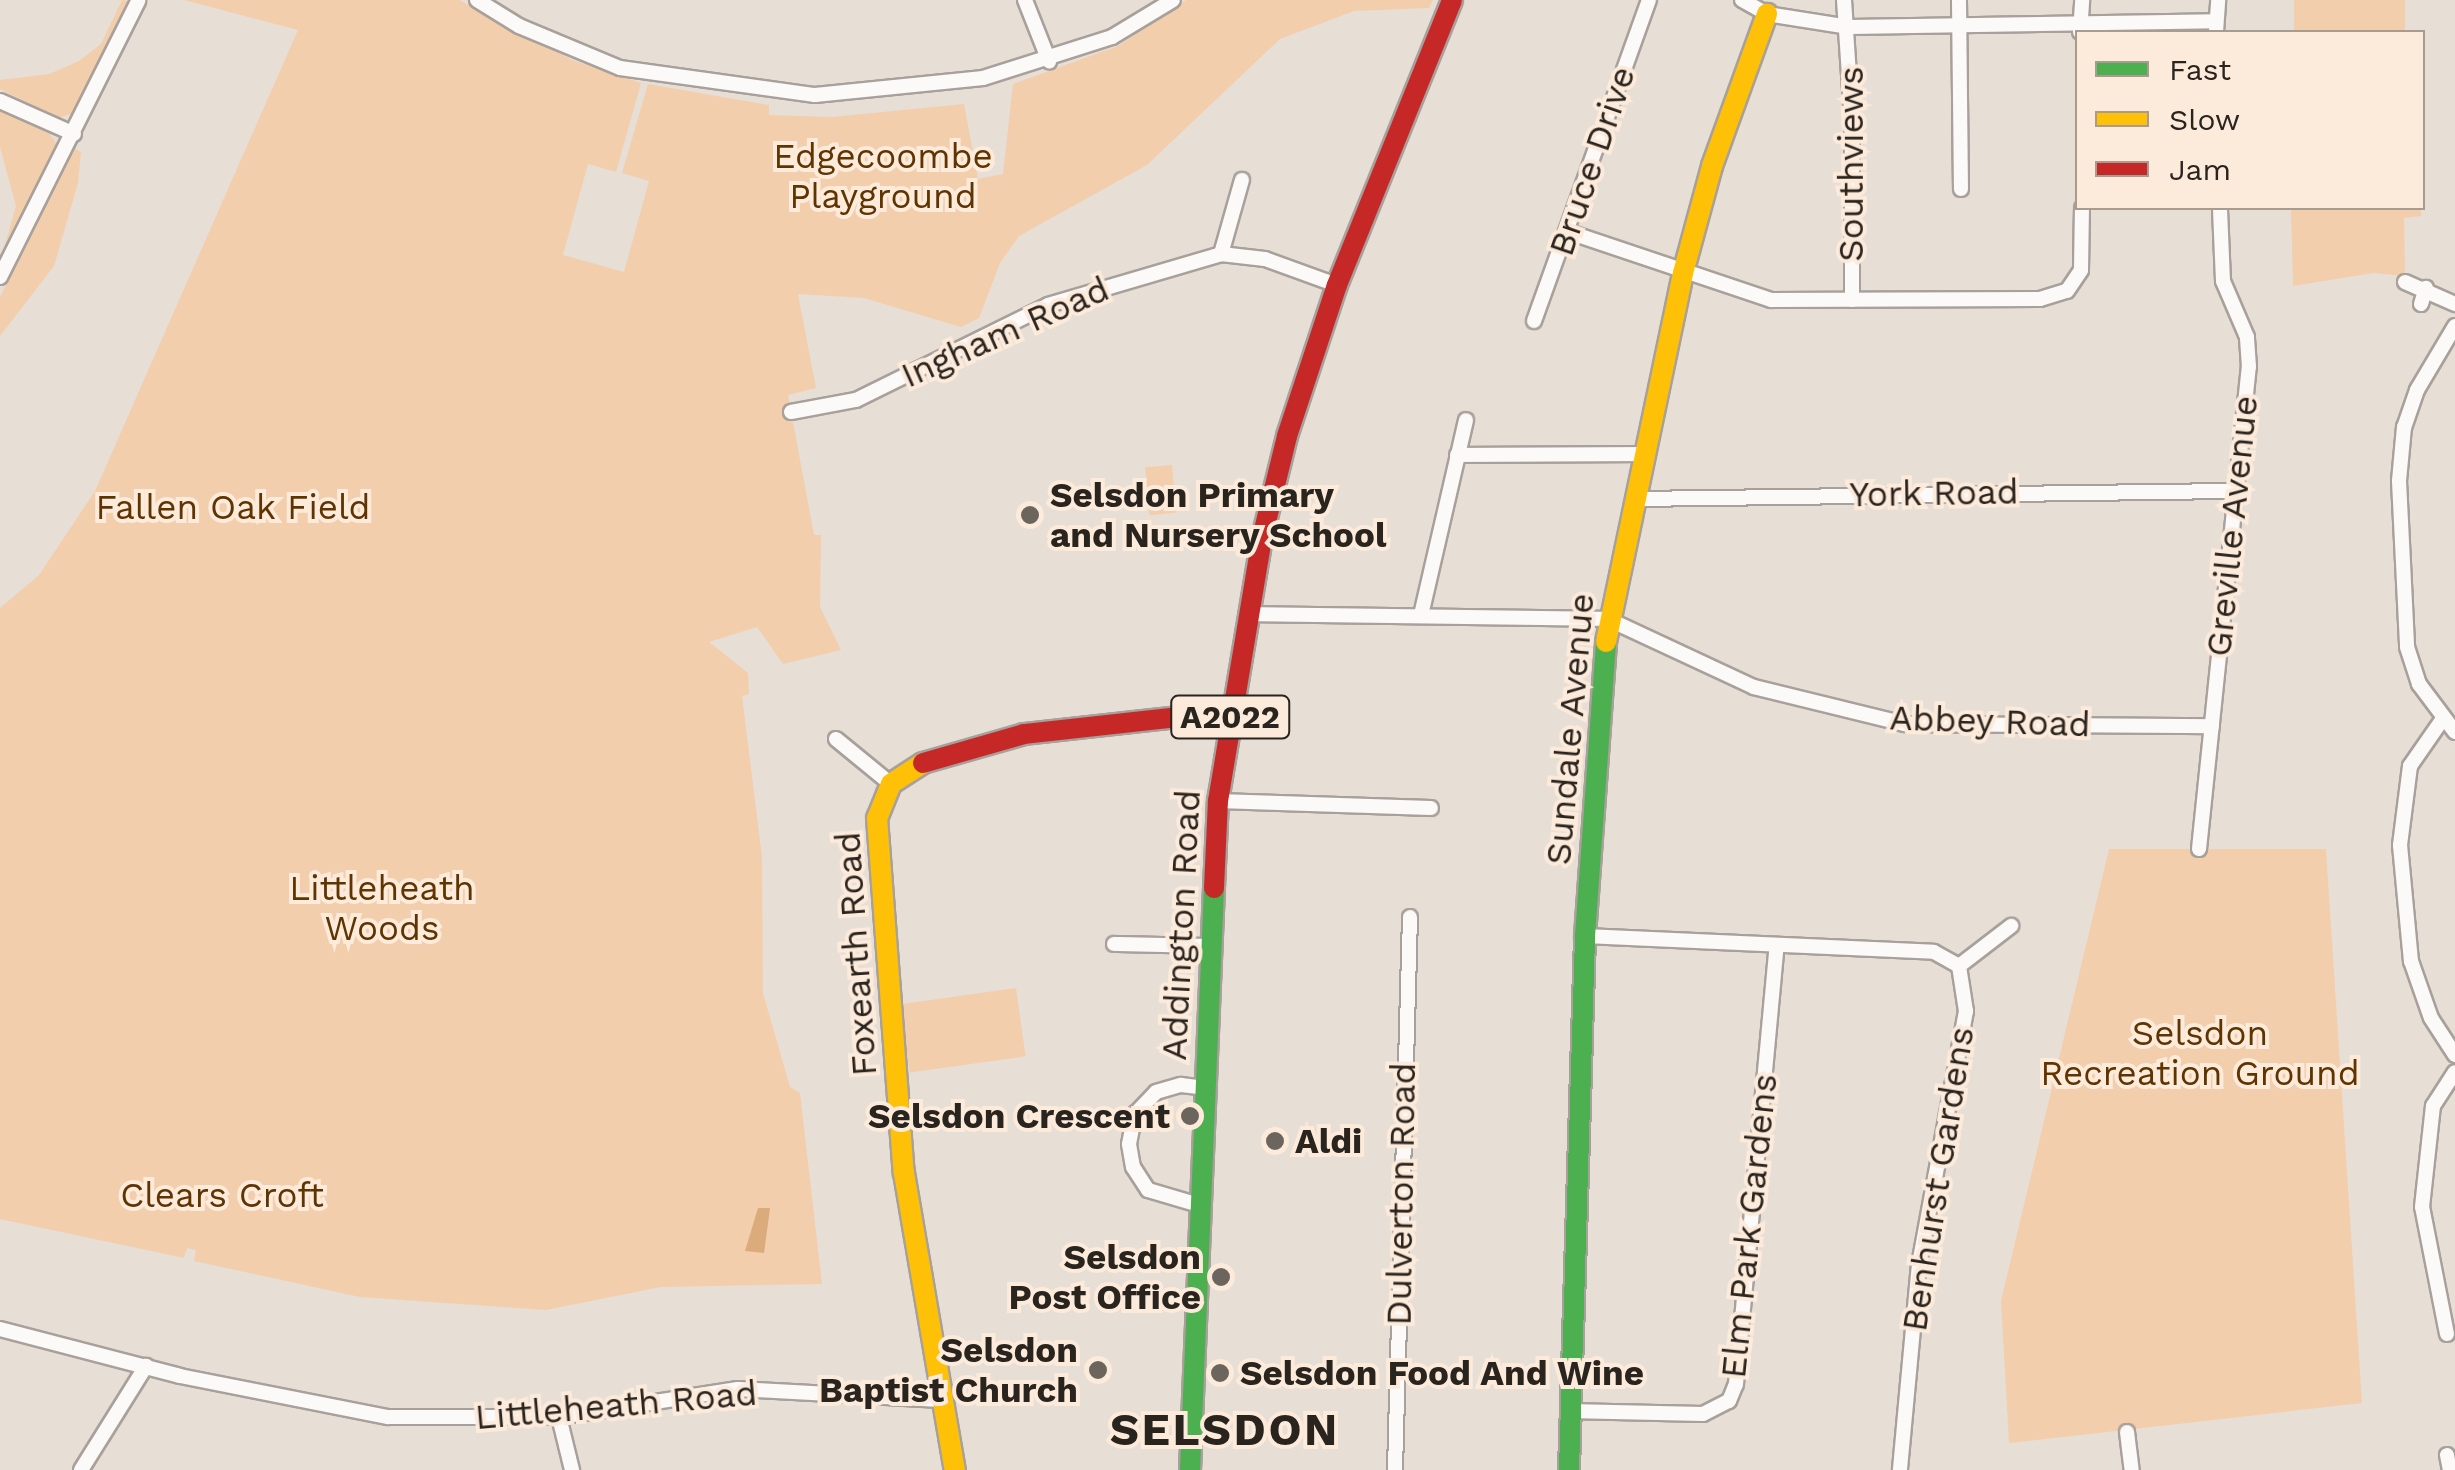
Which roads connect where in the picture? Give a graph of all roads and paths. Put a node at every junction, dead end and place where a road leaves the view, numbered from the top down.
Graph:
1 (478, 0) edge
2 (1026, 0) edge
3 (1173, 0) edge
4 (1452, 0) edge
5 (1648, 0) edge
6 (1742, 0) edge
7 (1844, 0) edge
8 (1958, 0) edge
9 (2082, 0) edge
10 (2218, 0) edge
11 (138, 1) edge
12 (1767, 14) junction
13 (1958, 26) junction
14 (1850, 27) junction
15 (2216, 27) edge
16 (2080, 28) edge
17 (1049, 61) junction
18 (0, 101) edge
19 (74, 134) junction
20 (1242, 180) dead end
21 (1962, 189) dead end
22 (2082, 210) edge
23 (2220, 210) edge
24 (1569, 232) junction
25 (1221, 254) junction
26 (1684, 273) junction
27 (0, 277) edge
28 (2404, 282) dead end
29 (1337, 285) junction
30 (2426, 288) junction
31 (1852, 300) junction
32 (2421, 304) dead end
33 (2455, 304) edge
34 (1534, 321) dead end
35 (2455, 326) edge
36 (791, 412) dead end
37 (1466, 420) dead end
38 (1645, 454) junction
39 (1457, 455) junction
40 (2234, 492) junction
41 (1636, 499) junction
42 (1249, 614) junction
43 (1421, 615) junction
44 (1608, 619) junction
45 (1231, 711) junction
46 (2442, 720) junction
47 (2212, 726) junction
48 (2455, 732) edge
49 (836, 739) dead end
50 (891, 784) junction
51 (1218, 802) junction
52 (1431, 808) dead end
53 (2200, 850) dead end
54 (1410, 917) dead end
55 (2011, 926) dead end
56 (1585, 936) junction
57 (1114, 944) dead end
58 (1211, 946) junction
59 (1777, 946) junction
60 (1960, 966) junction
61 (2455, 1055) edge
62 (2455, 1072) edge
63 (1205, 1088) junction
64 (1199, 1206) junction
65 (0, 1330) edge
66 (2448, 1334) dead end
67 (146, 1366) junction
68 (941, 1400) junction
69 (1568, 1411) junction
70 (558, 1417) junction
71 (2127, 1432) dead end
72 (81, 1470) edge
73 (572, 1470) edge
74 (954, 1470) edge
75 (1190, 1470) edge
76 (1395, 1470) edge
77 (1569, 1470) edge
78 (1900, 1470) edge
79 (2132, 1470) edge

1 - 17 street
2 - 17 street
3 - 17 street
4 - 29 street, Addington Road / A2022
5 - 24 street, Bruce Drive
6 - 12 street
7 - 14 street, Southviews
8 - 13 street
9 - 16 street
10 - 15 street
11 - 19 street
12 - 14 street
12 - 26 street, Sundale Avenue
13 - 14 street
13 - 16 street
13 - 21 street
14 - 31 street, Southviews
15 - 16 street
18 - 19 street
19 - 27 street
20 - 25 street
22 - 31 street
23 - 40 street, Greville Avenue
24 - 26 street
24 - 34 street, Bruce Drive
25 - 29 street, Ingham Road
25 - 36 street, Ingham Road
26 - 31 street
26 - 38 street, Sundale Avenue
28 - 30 street
29 - 42 street, Addington Road / A2022
30 - 32 street
30 - 33 street
35 - 46 street
37 - 39 street
38 - 39 street
38 - 41 street, Sundale Avenue
39 - 43 street
40 - 41 street, York Road
40 - 47 street, Greville Avenue
41 - 44 street, Sundale Avenue
42 - 43 street
42 - 45 street, Addington Road / A2022
43 - 44 street
44 - 47 street, Abbey Road
44 - 56 street, Sundale Avenue
45 - 50 street, Foxearth Road
45 - 51 street, Addington Road / A2022
46 - 48 street
46 - 61 street
47 - 53 street, Greville Avenue
49 - 50 street
50 - 68 street, Foxearth Road
51 - 52 street
51 - 58 street, Addington Road / A2022
54 - 76 street, Dulverton Road
55 - 60 street
56 - 59 street
56 - 69 street, Sundale Avenue
57 - 58 street
58 - 63 street, Addington Road / A2022
59 - 60 street
59 - 69 street, Elm Park Gardens
60 - 78 street, Benhurst Gardens
62 - 66 street
63 - 64 street, Addington Road / A2022
63 - 64 street
64 - 75 street, Addington Road / A2022
65 - 67 street, Littleheath Road
67 - 70 street, Littleheath Road
67 - 72 street
68 - 70 street, Littleheath Road
68 - 74 street, Foxearth Road
69 - 77 street, Sundale Avenue
70 - 73 street
71 - 79 street

